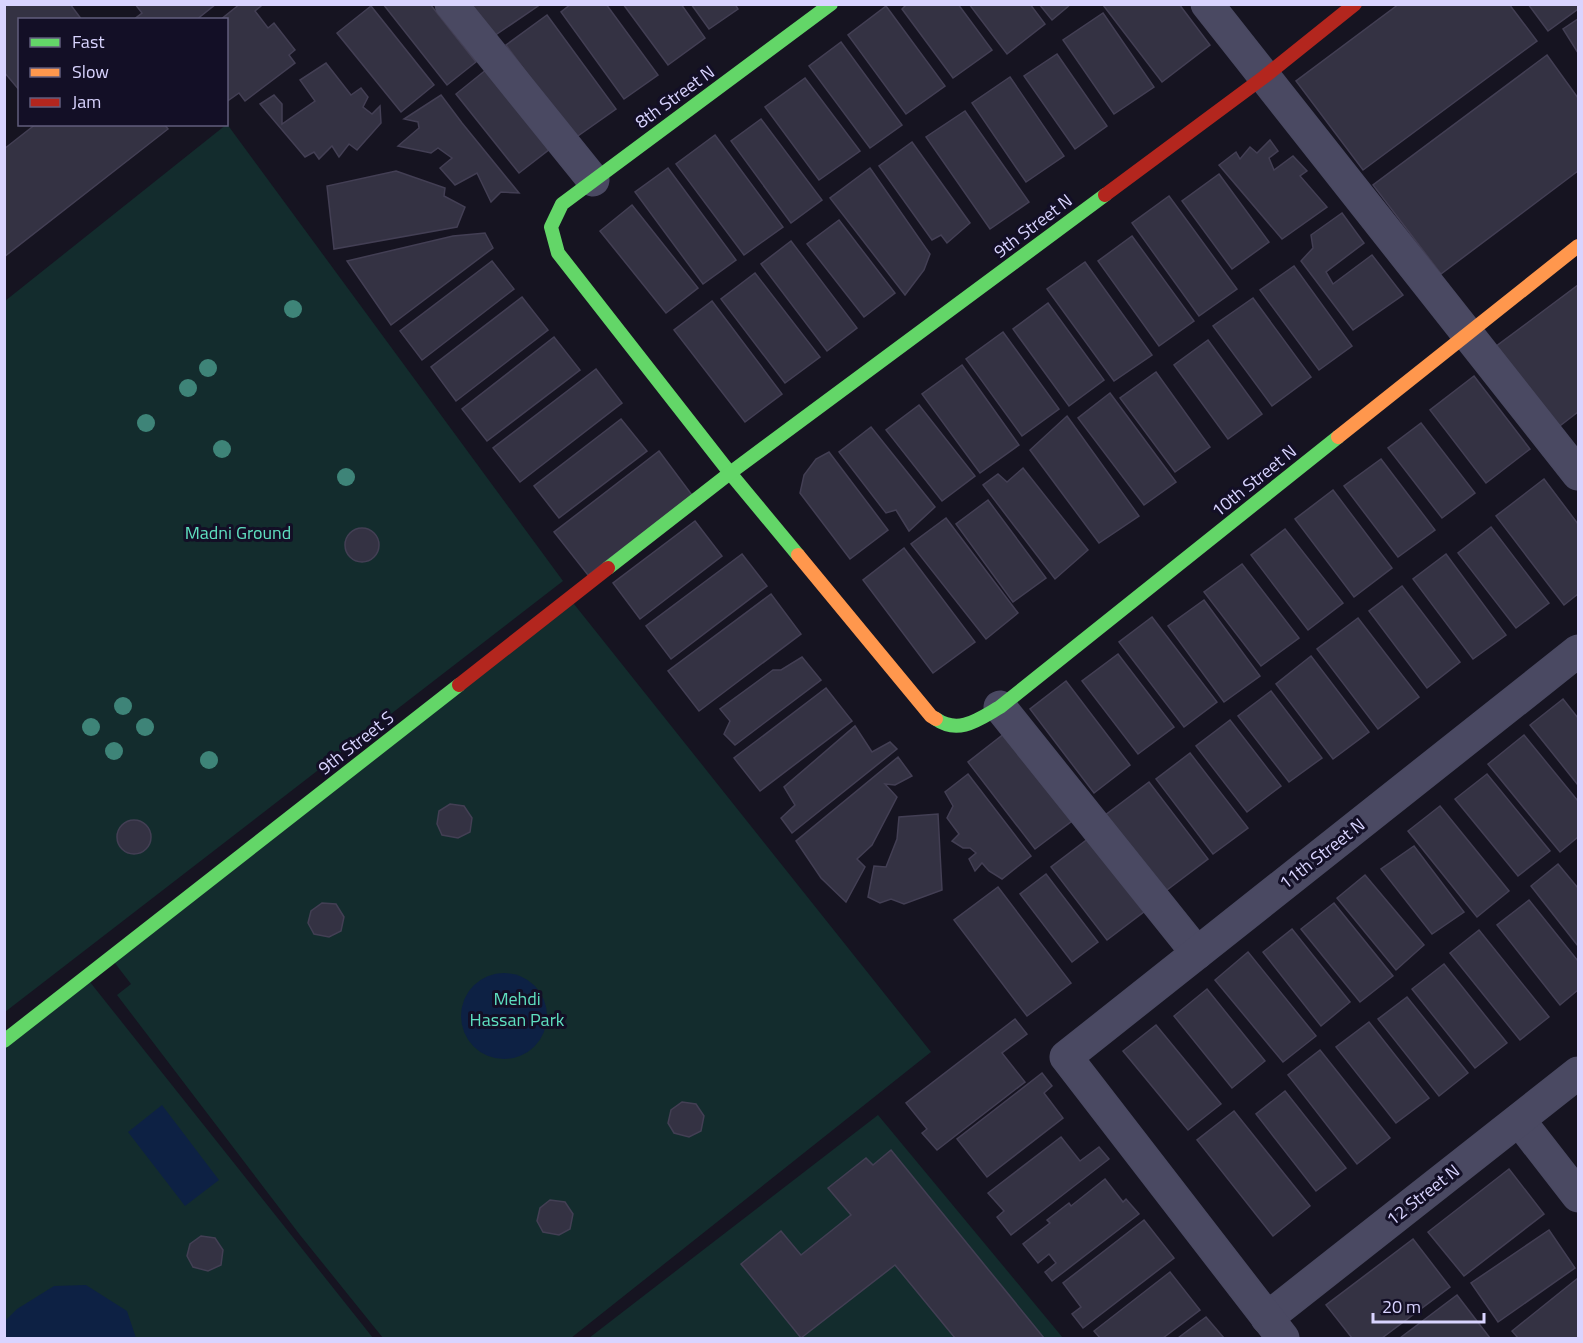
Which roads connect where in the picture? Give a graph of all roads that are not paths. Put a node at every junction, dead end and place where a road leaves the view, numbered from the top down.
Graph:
1 (451, 4) edge
2 (831, 4) edge
3 (1207, 4) edge
4 (1355, 4) edge
5 (1264, 77) junction
6 (593, 180) junction
7 (1578, 246) edge
8 (1468, 334) junction
9 (730, 473) junction
10 (1578, 474) edge
11 (1578, 651) edge
12 (1000, 707) junction
13 (1197, 953) junction
14 (4, 1041) edge
15 (1578, 1073) edge
16 (1520, 1119) junction
17 (1578, 1196) edge
18 (1275, 1328) edge

1 - 6 street
2 - 6 street, 8th Street N
3 - 5 street
4 - 5 street, 9th Street N
5 - 8 street
5 - 9 street, 9th Street N
6 - 9 street, 8th Street N
7 - 8 street, 10th Street N
8 - 10 street
8 - 12 street, 10th Street N
9 - 12 street, 10th Street N
9 - 14 street, 9th Street S
11 - 13 street, 11th Street N
12 - 13 street
13 - 18 street, 11th Street N
15 - 16 street, 12 Street N
16 - 17 street
16 - 18 street, 12 Street N

